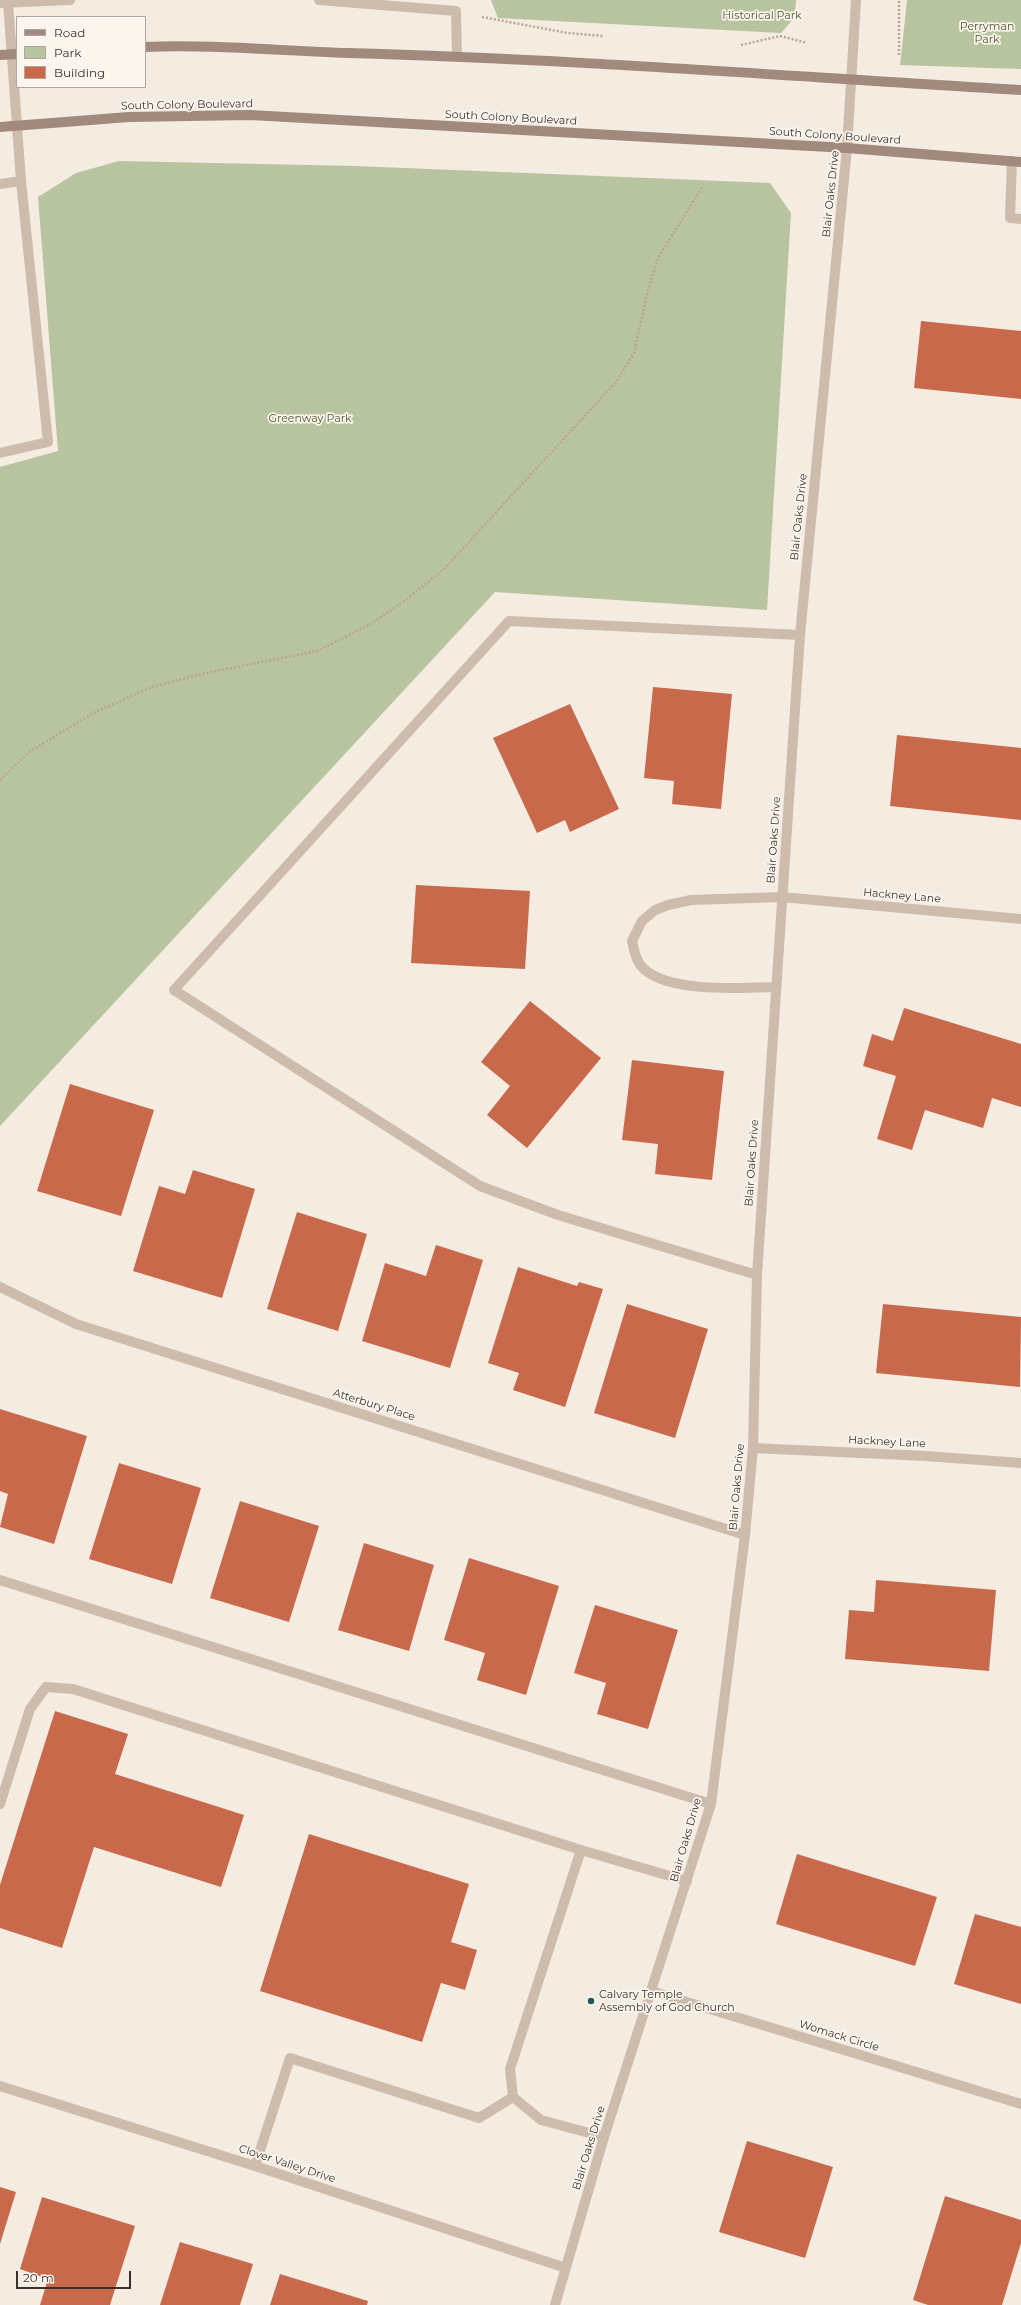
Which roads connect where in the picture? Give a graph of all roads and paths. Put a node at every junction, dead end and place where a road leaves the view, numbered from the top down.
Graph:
1 (70, 0) edge
2 (319, 0) edge
3 (856, 0) edge
4 (899, 0) edge
5 (4, 3) edge
6 (456, 11) junction
7 (607, 36) dead end
8 (807, 43) dead end
9 (738, 46) dead end
10 (146, 47) edge
11 (14, 54) edge
12 (898, 55) dead end
13 (0, 56) edge
14 (457, 56) junction
15 (852, 81) junction
16 (1021, 90) edge
17 (16, 126) junction
18 (0, 127) edge
19 (848, 148) junction
20 (1017, 162) edge
21 (21, 182) junction
22 (0, 184) edge
23 (703, 186) dead end
24 (1021, 219) edge
25 (0, 453) edge
26 (800, 635) junction
27 (0, 780) edge
28 (782, 897) junction
29 (1021, 919) edge
30 (776, 987) junction
31 (757, 1275) junction
32 (0, 1287) edge
33 (752, 1448) junction
34 (1021, 1464) edge
35 (745, 1535) junction
36 (0, 1580) edge
37 (0, 1804) edge
38 (711, 1804) junction
39 (581, 1850) junction
40 (687, 1881) junction
41 (651, 1991) junction
42 (0, 2086) edge
43 (514, 2097) junction
44 (1021, 2104) edge
45 (604, 2138) junction
46 (255, 2166) junction
47 (566, 2268) junction
48 (555, 2305) edge

1 - 5 street
2 - 6 street
3 - 15 street, Blair Oaks Drive
4 - 12 path
5 - 11 street
6 - 7 path
6 - 14 street
8 - 9 path
10 - 14 main road
11 - 13 main road
11 - 17 street
14 - 15 main road
15 - 16 main road
15 - 19 street, Blair Oaks Drive
17 - 18 main road, South Colony Boulevard
17 - 19 main road, South Colony Boulevard
17 - 21 street
19 - 20 main road, South Colony Boulevard
19 - 26 street, Blair Oaks Drive
20 - 24 street
21 - 22 street
21 - 25 street
23 - 27 path
26 - 28 street, Blair Oaks Drive
26 - 31 street
28 - 29 street, Hackney Lane
28 - 30 street, Blair Oaks Drive
28 - 30 street, Hackney Lane
30 - 31 street, Blair Oaks Drive
31 - 33 street, Blair Oaks Drive
32 - 35 street, Atterbury Place
33 - 34 street, Hackney Lane
33 - 35 street, Blair Oaks Drive
35 - 38 street, Blair Oaks Drive
36 - 38 street
37 - 39 street
38 - 40 street, Blair Oaks Drive
39 - 40 street
39 - 43 street
40 - 41 street, Blair Oaks Drive
41 - 44 street, Womack Circle
41 - 45 street, Blair Oaks Drive
42 - 46 street, Clover Valley Drive
43 - 45 street
43 - 46 street
45 - 47 street, Blair Oaks Drive
46 - 47 street, Clover Valley Drive
47 - 48 street, Blair Oaks Drive

